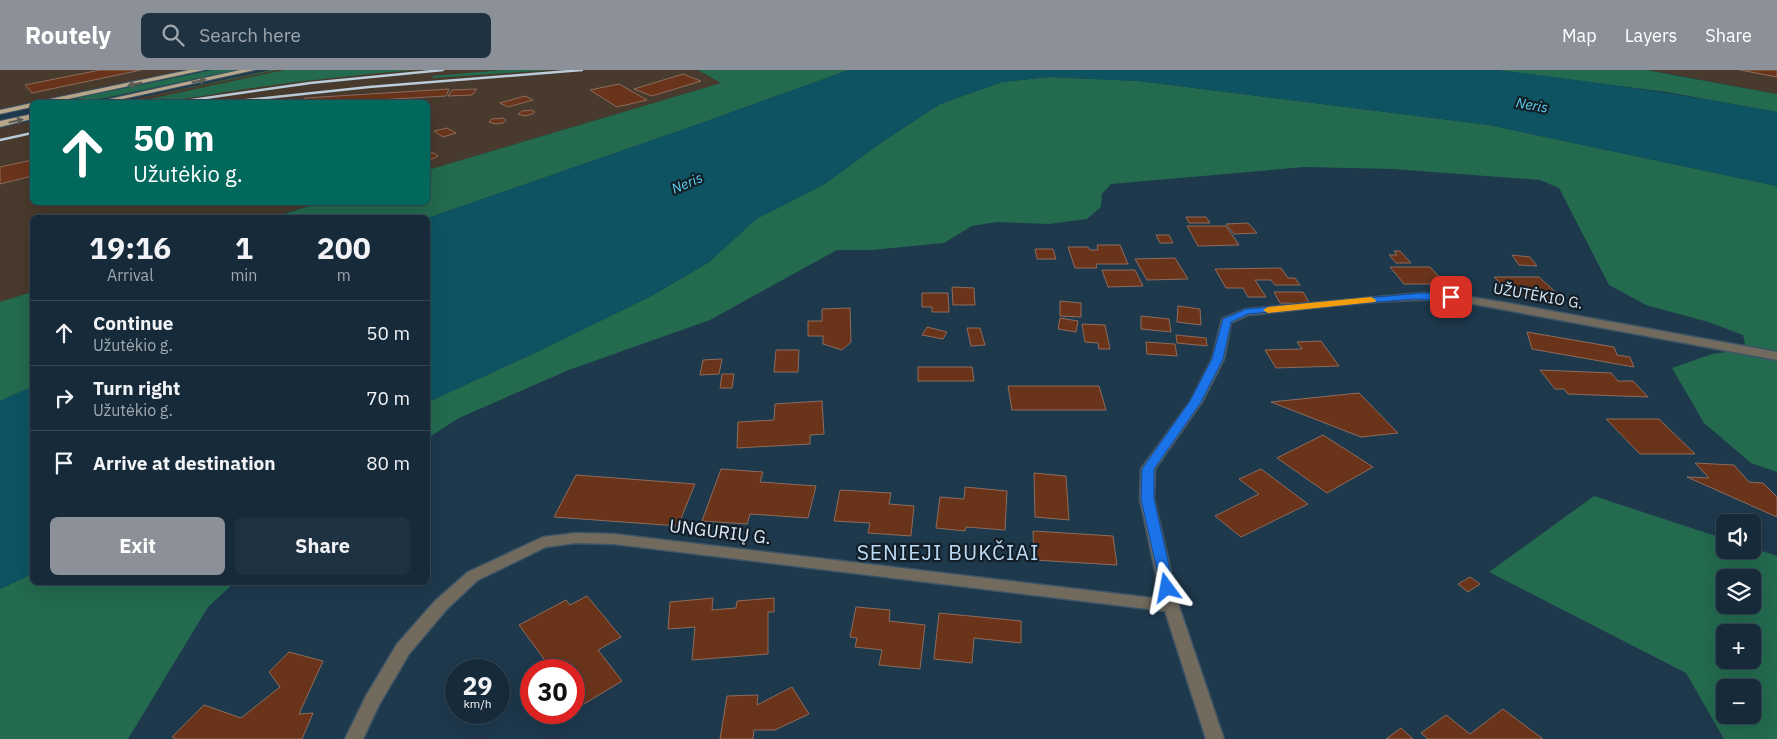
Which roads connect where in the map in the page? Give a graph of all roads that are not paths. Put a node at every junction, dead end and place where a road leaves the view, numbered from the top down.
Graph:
1 (200, 70) edge
2 (251, 70) edge
3 (55, 100) edge
4 (109, 100) edge
5 (30, 105) edge
6 (0, 112) edge
7 (30, 117) edge
8 (0, 124) edge
9 (1777, 356) edge
10 (1171, 606) junction
11 (354, 739) edge
12 (1215, 739) edge

1 -> 3 highway
4 -> 2 highway
5 - 6 highway
8 -> 7 highway
9 - 10 street, UŽUTĖKIO G.
10 - 11 street, UNGURIŲ G.
10 - 12 street

